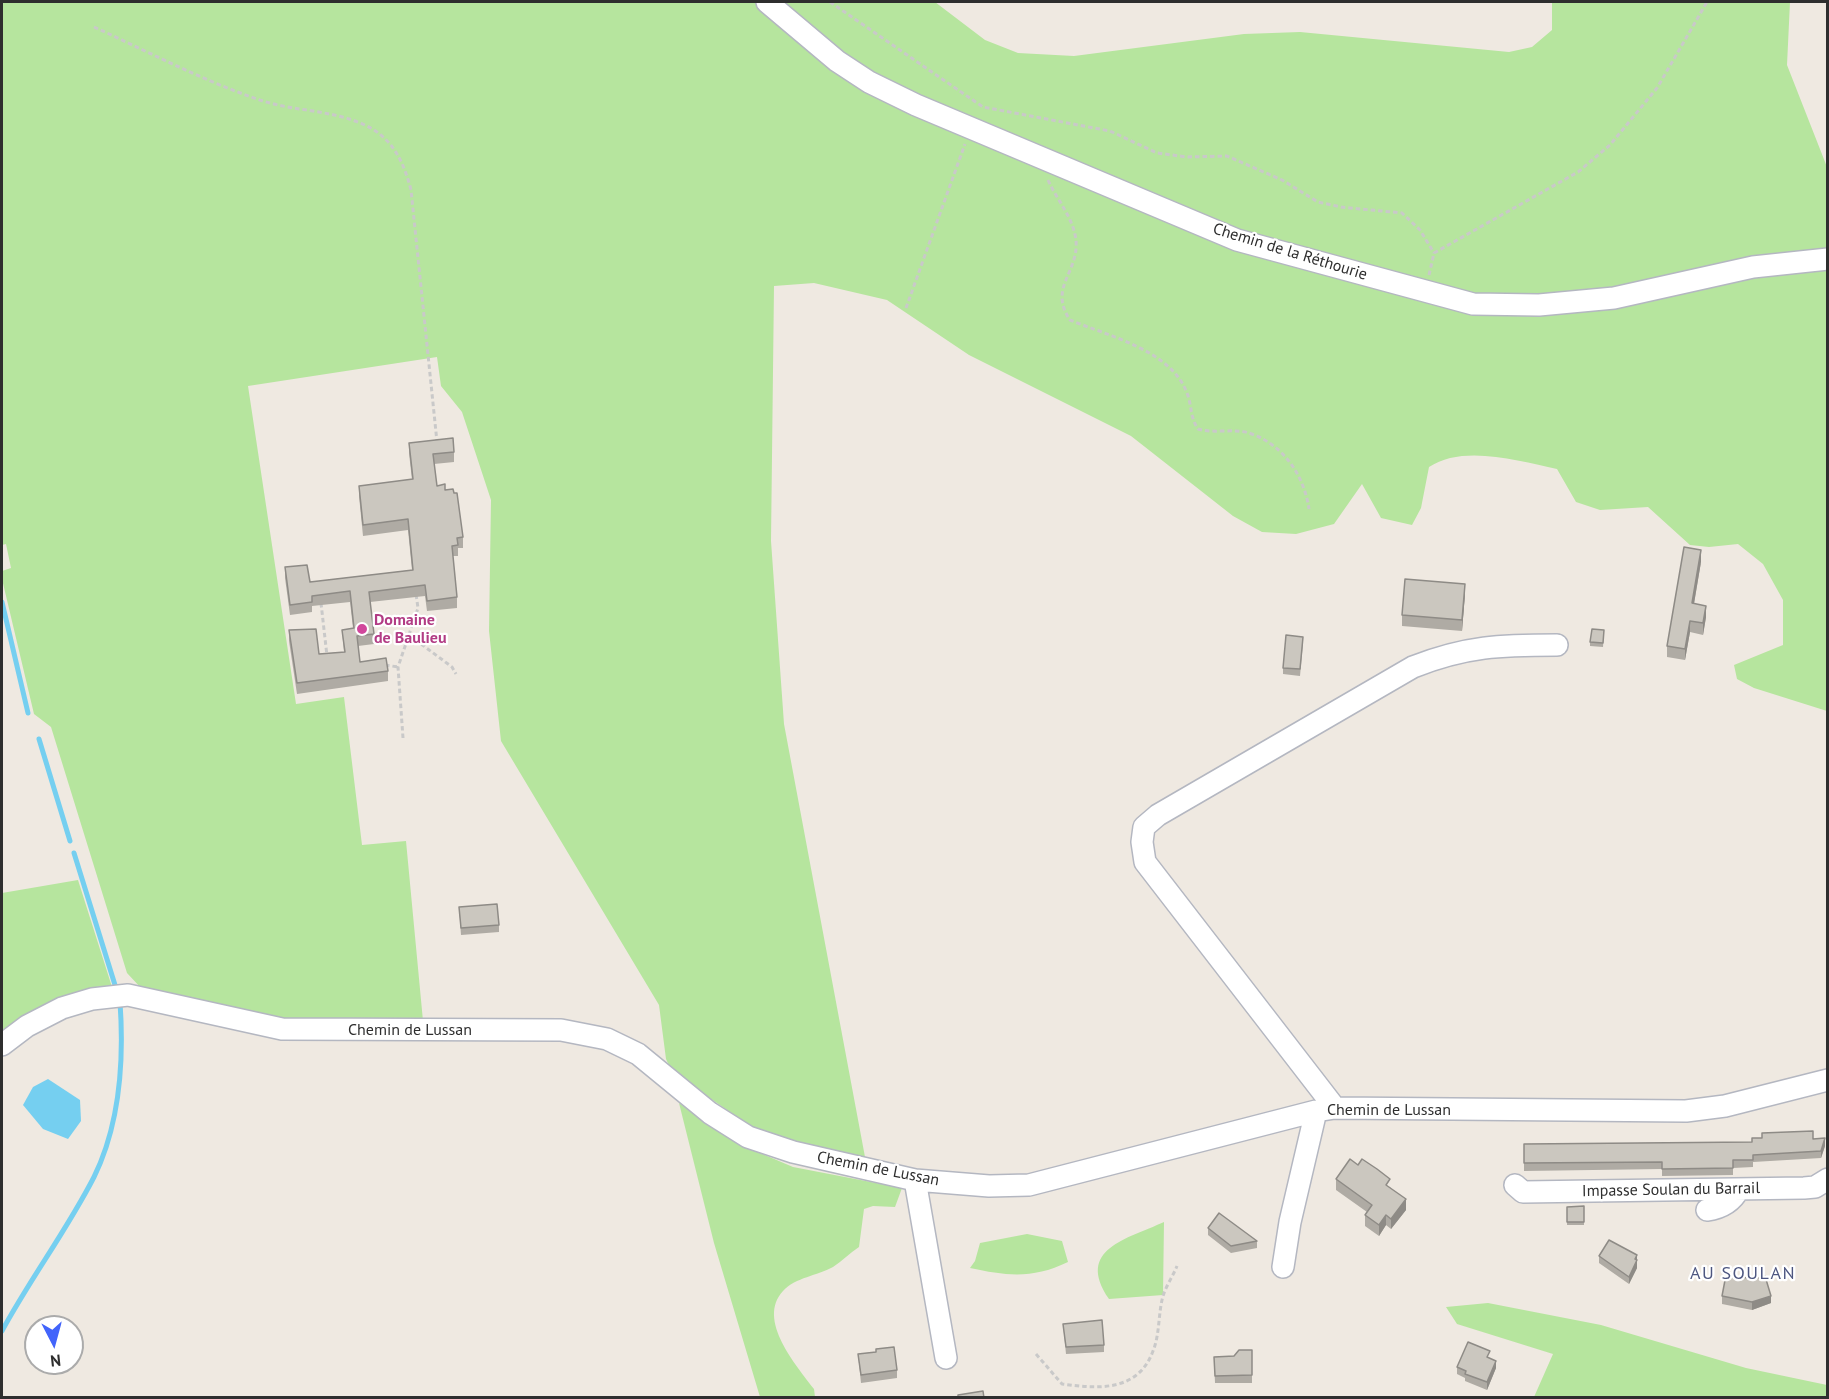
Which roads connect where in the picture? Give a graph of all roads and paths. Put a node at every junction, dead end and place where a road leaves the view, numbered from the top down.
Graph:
1 (767, 2) edge
2 (830, 2) edge
3 (1707, 2) edge
4 (94, 27) dead end
5 (971, 128) junction
6 (1041, 158) junction
7 (1434, 253) junction
8 (1827, 259) edge
9 (1425, 292) junction
10 (906, 308) dead end
11 (438, 453) edge
12 (1309, 509) dead end
13 (415, 588) edge
14 (320, 598) edge
15 (409, 635) junction
16 (1557, 645) dead end
17 (377, 664) edge
18 (328, 666) edge
19 (398, 667) junction
20 (456, 674) dead end
21 (403, 738) dead end
22 (2, 1045) edge
23 (1827, 1080) edge
24 (1326, 1110) junction
25 (1827, 1179) edge
26 (915, 1180) junction
27 (1515, 1185) dead end
28 (1739, 1189) junction
29 (1707, 1210) dead end
30 (1177, 1266) dead end
31 (1283, 1267) dead end
32 (1036, 1354) dead end
33 (946, 1358) dead end

1 - 5 street, Chemin de la Réthourie
2 - 7 path
3 - 7 path
4 - 11 path
5 - 6 street, Chemin de la Réthourie
5 - 10 path
6 - 9 street, Chemin de la Réthourie
6 - 12 path
7 - 9 path
8 - 9 street, Chemin de la Réthourie
13 - 15 path
14 - 18 path
15 - 19 path
15 - 20 path
16 - 24 street
17 - 19 path
19 - 21 path
22 - 26 street, Chemin de Lussan
23 - 24 street, Chemin de Lussan
24 - 26 street, Chemin de Lussan
24 - 31 street
25 - 28 street, Impasse Soulan du Barrail
26 - 33 street
27 - 28 street, Impasse Soulan du Barrail
28 - 29 street
30 - 32 path

